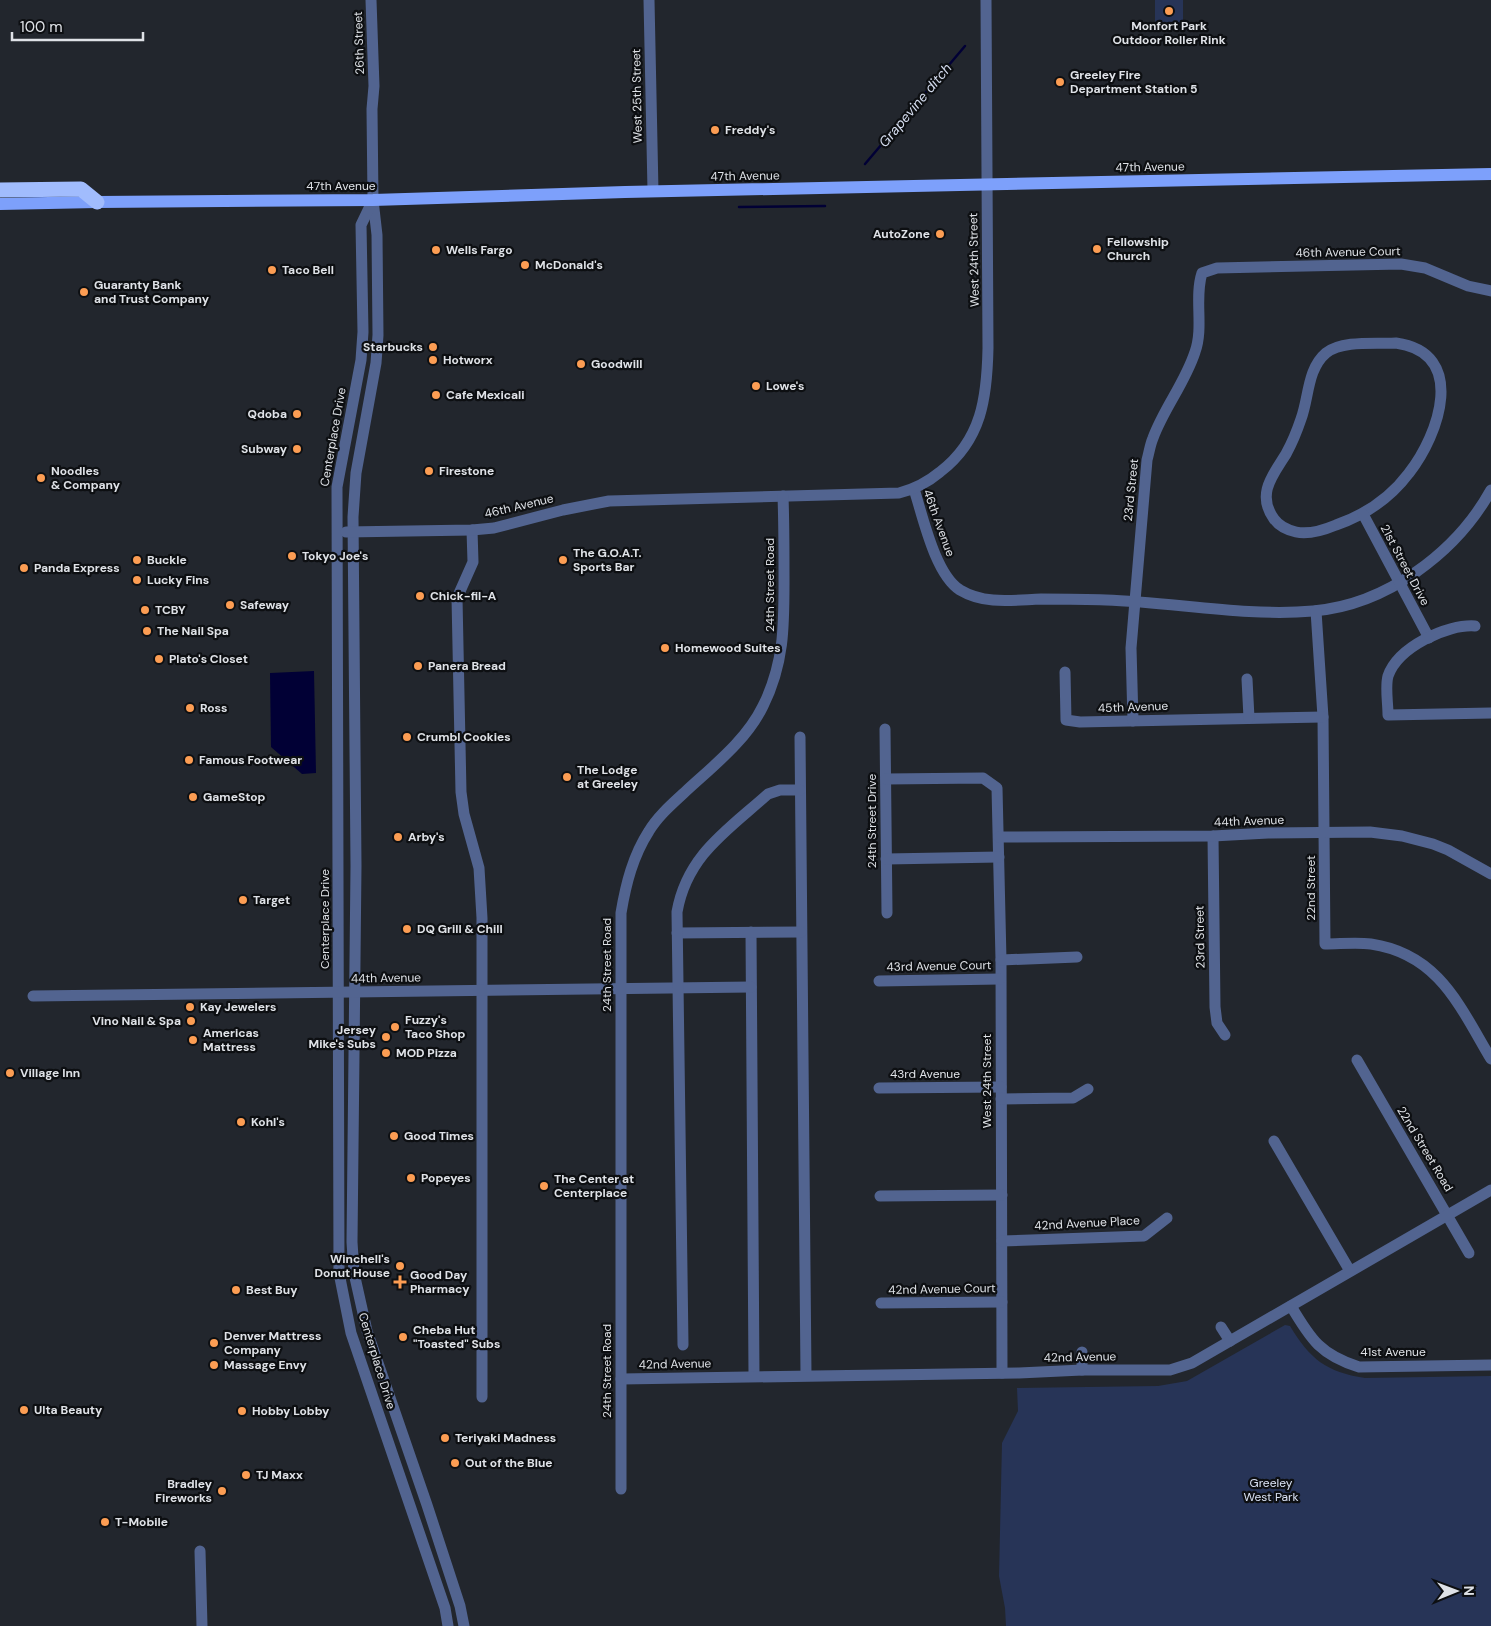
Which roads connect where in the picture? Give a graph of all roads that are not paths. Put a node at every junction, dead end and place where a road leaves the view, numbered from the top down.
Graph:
1 (371, 0) edge
2 (649, 0) edge
3 (986, 0) edge
4 (1491, 174) edge
5 (374, 182) joint
6 (988, 184) junction
7 (0, 190) edge
8 (653, 191) junction
9 (374, 200) junction
10 (97, 202) junction
11 (0, 204) edge
12 (1202, 273) joint
13 (1491, 291) edge
14 (914, 489) junction
15 (1491, 490) edge
16 (784, 496) junction
17 (1363, 514) junction
18 (472, 530) junction
19 (337, 532) junction
20 (352, 532) junction
21 (1399, 583) junction
22 (1134, 601) junction
23 (1316, 611) junction
24 (1475, 626) dead end
25 (1426, 633) junction
26 (1065, 672) dead end
27 (1246, 680) dead end
28 (1491, 714) edge
29 (1323, 716) junction
30 (1249, 718) junction
31 (1133, 721) junction
32 (885, 729) dead end
33 (800, 737) dead end
34 (886, 779) junction
35 (800, 790) junction
36 (1325, 833) junction
37 (1213, 836) junction
38 (999, 837) junction
39 (999, 858) junction
40 (886, 859) junction
41 (1491, 874) edge
42 (887, 913) dead end
43 (751, 932) junction
44 (802, 932) junction
45 (678, 933) junction
46 (1077, 957) dead end
47 (1001, 960) junction
48 (1000, 979) junction
49 (878, 981) dead end
50 (751, 987) junction
51 (620, 988) junction
52 (678, 988) junction
53 (482, 990) junction
54 (339, 992) junction
55 (354, 992) junction
56 (33, 996) dead end
57 (1225, 1034) dead end
58 (1357, 1060) dead end
59 (1491, 1060) edge
60 (879, 1088) dead end
61 (1088, 1089) dead end
62 (1001, 1093) junction
63 (1274, 1141) dead end
64 (1491, 1190) edge
65 (1002, 1195) junction
66 (880, 1196) dead end
67 (1448, 1215) junction
68 (1167, 1218) dead end
69 (1002, 1241) junction
70 (1469, 1253) dead end
71 (1350, 1270) junction
72 (1002, 1302) junction
73 (881, 1304) dead end
74 (1291, 1306) junction
75 (1221, 1327) dead end
76 (1230, 1341) junction
77 (683, 1345) dead end
78 (1082, 1352) dead end
79 (1491, 1365) edge
80 (1082, 1370) junction
81 (1002, 1373) junction
82 (806, 1375) junction
83 (754, 1376) junction
84 (621, 1379) junction
85 (482, 1398) dead end
86 (621, 1489) dead end
87 (200, 1551) dead end
88 (202, 1626) edge
89 (448, 1626) edge
90 (464, 1626) edge

1 - 5 street, 26th Street
2 - 8 street, West 25th Street
3 - 6 street, West 24th Street
4 - 6 main road, 47th Avenue
5 - 9 street, Centerplace Drive
6 - 8 main road, 47th Avenue
6 - 14 street, West 24th Street
7 - 10 highway
8 - 9 main road, 47th Avenue
9 - 10 main road, 47th Avenue
9 - 19 street, Centerplace Drive
9 - 20 street, Centerplace Drive
10 - 11 main road, 47th Avenue
12 - 13 street, 46th Avenue Court
12 - 22 street, 23rd Street
14 - 16 street, 46th Avenue
14 - 22 street, 46th Avenue
15 - 21 street, 46th Avenue
16 - 18 street, 46th Avenue
16 - 51 street, 24th Street Road
17 - 17 street
17 - 21 street, 21st Street Drive
18 - 20 street, 46th Avenue
18 - 53 street
19 - 20 street, 46th Avenue
19 - 54 street, Centerplace Drive
20 - 55 street, Centerplace Drive
21 - 23 street, 46th Avenue
21 - 25 street, 21st Street Drive
22 - 23 street, 46th Avenue
22 - 31 street, 23rd Street
23 - 29 street, 22nd Street
24 - 25 street
25 - 28 street
26 - 31 street, 45th Avenue
27 - 30 street
29 - 30 street, 45th Avenue
29 - 36 street, 22nd Street
30 - 31 street, 45th Avenue
32 - 34 street, 24th Street Drive
33 - 35 street
34 - 38 street, West 24th Street
34 - 40 street, 24th Street Drive
35 - 44 street
35 - 45 street
36 - 37 street, 44th Avenue
36 - 41 street, 44th Avenue
36 - 59 street, 22nd Street
37 - 38 street, 44th Avenue
37 - 57 street, 23rd Street
38 - 39 street, West 24th Street
39 - 40 street
39 - 47 street, West 24th Street
40 - 42 street, 24th Street Drive
43 - 44 street
43 - 45 street
43 - 50 street
44 - 82 street
45 - 52 street
46 - 47 street, 43rd Avenue Court
47 - 48 street, West 24th Street
48 - 49 street, 43rd Avenue Court
48 - 62 street, West 24th Street
50 - 52 street, 44th Avenue
50 - 83 street
51 - 52 street, 44th Avenue
51 - 53 street, 44th Avenue
51 - 84 street, 24th Street Road
52 - 77 street
53 - 55 street, 44th Avenue
53 - 85 street
54 - 55 street, 44th Avenue
54 - 56 street, 44th Avenue
54 - 89 street, Centerplace Drive
55 - 90 street, Centerplace Drive
58 - 67 street, 22nd Street Road
60 - 62 street, 43rd Avenue
61 - 62 street, 43rd Avenue
62 - 65 street, West 24th Street
63 - 71 street
64 - 67 street, 42nd Avenue
65 - 66 street
65 - 69 street, West 24th Street
67 - 70 street, 22nd Street Road
67 - 71 street, 42nd Avenue
68 - 69 street, 42nd Avenue Place
69 - 72 street, West 24th Street
71 - 74 street, 42nd Avenue
72 - 73 street, 42nd Avenue Court
72 - 81 street, West 24th Street
74 - 76 street, 42nd Avenue
74 - 79 street, 41st Avenue
75 - 76 street
76 - 80 street, 42nd Avenue
78 - 80 street
80 - 81 street, 42nd Avenue
81 - 82 street, 42nd Avenue
82 - 83 street, 42nd Avenue
83 - 84 street, 42nd Avenue
84 - 86 street, 24th Street Road
87 - 88 street

